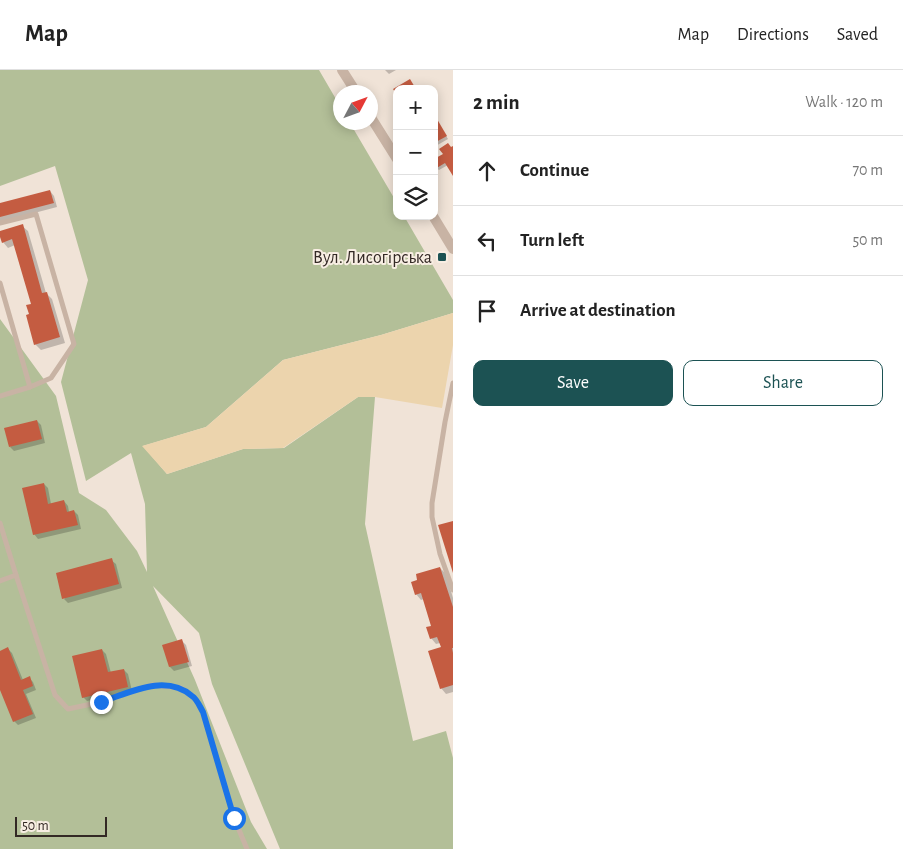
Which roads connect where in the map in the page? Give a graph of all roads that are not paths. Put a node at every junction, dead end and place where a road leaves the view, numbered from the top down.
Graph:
1 (342, 70) edge
2 (352, 85) edge
3 (378, 129) edge
4 (393, 153) edge
5 (435, 220) edge
6 (0, 223) edge
7 (453, 249) edge
8 (0, 283) edge
9 (453, 383) edge
10 (30, 387) junction
11 (0, 396) edge
12 (0, 523) edge
13 (16, 575) junction
14 (0, 581) edge
15 (453, 590) edge
16 (247, 849) edge

1 - 2 street
3 - 4 street
5 - 7 street
6 - 10 lane
8 - 10 lane
9 - 15 lane
10 - 11 lane
12 - 13 lane
13 - 14 lane
13 - 16 lane

